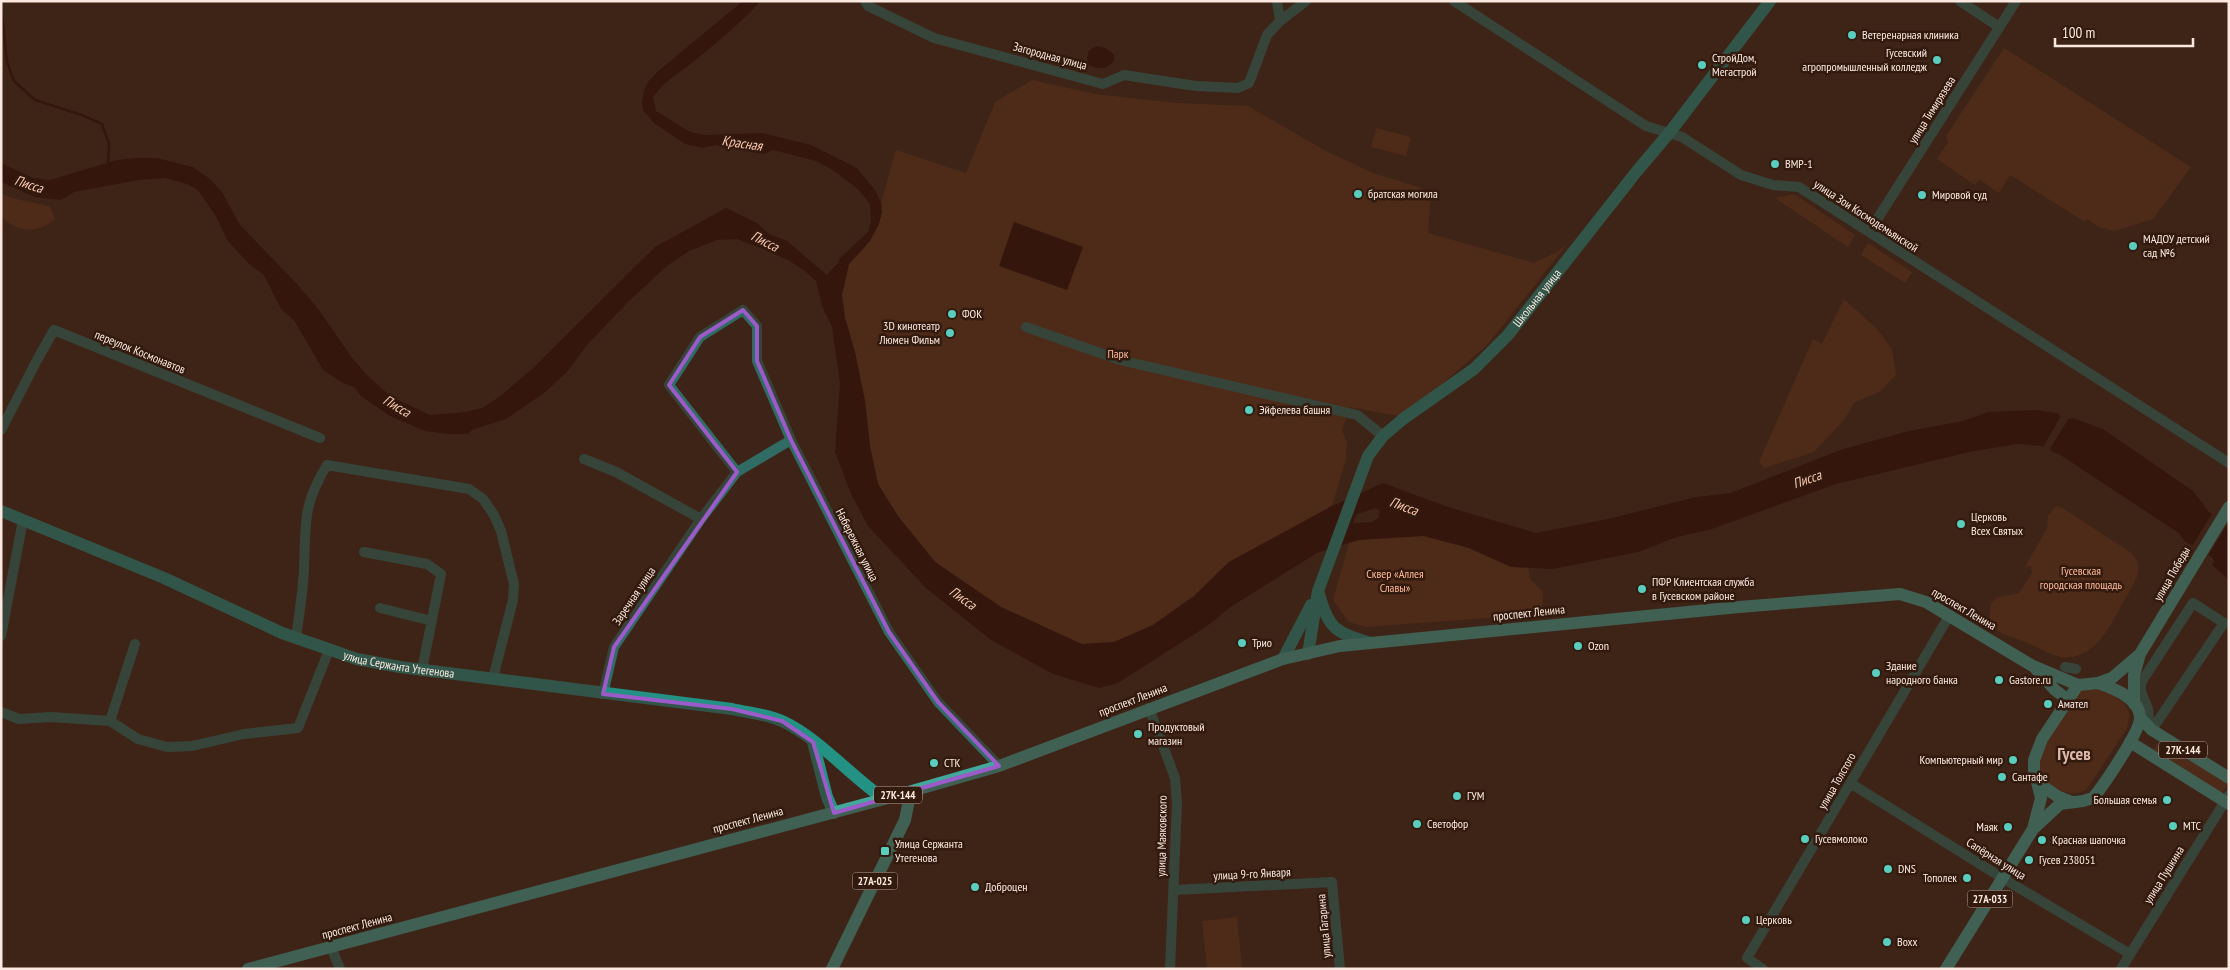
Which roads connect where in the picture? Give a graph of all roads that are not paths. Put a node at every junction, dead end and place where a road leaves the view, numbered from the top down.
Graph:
1 (865, 1) edge
2 (1277, 1) edge
3 (1306, 1) edge
4 (1454, 1) edge
5 (1770, 1) edge
6 (1960, 1) edge
7 (2016, 1) edge
8 (1280, 21) junction
9 (2000, 27) junction
10 (1670, 132) junction
11 (1869, 232) junction
12 (1026, 327) dead end
13 (1, 430) edge
14 (1383, 436) junction
15 (320, 438) dead end
16 (791, 440) junction
17 (584, 459) dead end
18 (2229, 463) edge
19 (737, 472) junction
20 (1, 511) edge
21 (2226, 512) edge
22 (701, 519) junction
23 (23, 520) junction
24 (364, 552) dead end
25 (1318, 591) junction
26 (380, 608) dead end
27 (1948, 616) junction
28 (432, 621) junction
29 (2224, 623) joint
30 (1, 636) edge
31 (296, 638) junction
32 (1370, 643) junction
33 (135, 644) dead end
34 (329, 650) junction
35 (1308, 654) junction
36 (2140, 654) junction
37 (1283, 659) junction
38 (2031, 665) junction
39 (422, 670) junction
40 (494, 678) junction
41 (2098, 683) junction
42 (2078, 685) junction
43 (603, 694) junction
44 (2067, 699) junction
45 (2134, 704) junction
46 (1150, 708) junction
47 (1, 712) edge
48 (2140, 718) junction
49 (110, 721) junction
50 (813, 742) junction
51 (2130, 742) junction
52 (999, 766) junction
53 (2229, 778) edge
54 (1850, 783) junction
55 (2038, 783) junction
56 (907, 792) junction
57 (884, 799) junction
58 (2228, 800) edge
59 (2072, 802) junction
60 (834, 813) junction
61 (2033, 829) junction
62 (2004, 879) junction
63 (1332, 882) joint
64 (1174, 890) junction
65 (331, 947) junction
66 (2130, 954) junction
67 (248, 969) edge
68 (340, 969) edge
69 (832, 969) edge
70 (1170, 969) edge
71 (1340, 969) edge
72 (1763, 969) edge
73 (1946, 969) edge
74 (2121, 969) edge

1 - 8 street, Загородная улица
2 - 8 street
3 - 8 street
4 - 10 street, улица Зои Космодемьянской
5 - 10 main road, Школьная улица
6 - 9 street
7 - 9 street, улица Тимирязева
9 - 11 street, улица Тимирязева
10 - 11 street, улица Зои Космодемьянской
10 - 14 main road, Школьная улица
11 - 18 street, улица Зои Космодемьянской
12 - 14 street
13 - 15 street, переулок Космонавтов
14 - 25 main road, Школьная улица
16 - 19 street, Заречная улица
16 - 19 street, Набережная улица
16 - 52 street, Набережная улица
17 - 22 street
19 - 22 street, Заречная улица
20 - 23 main road, улица Сержанта Утегенова
21 - 36 main road, улица Победы
22 - 43 street, Заречная улица
23 - 30 street
23 - 31 main road, улица Сержанта Утегенова
24 - 28 street
25 - 32 main road
25 - 35 main road, Школьная улица
25 - 37 main road, Школьная улица
26 - 28 street
27 - 32 main road, проспект Ленина / 27К-144
27 - 38 main road, проспект Ленина / 27К-144
27 - 54 street, улица Толстого
28 - 39 street
29 - 29 street
31 - 34 main road, улица Сержанта Утегенова
31 - 40 street
32 - 35 main road, проспект Ленина / 27К-144
33 - 49 street
34 - 39 main road, улица Сержанта Утегенова
34 - 49 street
35 - 37 main road, проспект Ленина / 27К-144
36 - 41 main road
36 - 45 main road
37 - 46 main road, проспект Ленина / 27К-144
38 - 42 main road, проспект Ленина / 27К-144
38 - 44 main road, проспект Ленина / 27К-144
39 - 40 main road, улица Сержанта Утегенова
40 - 43 main road, улица Сержанта Утегенова
41 - 42 main road
41 - 45 main road
42 - 44 main road
43 - 50 main road, улица Сержанта Утегенова
44 - 55 main road
45 - 48 main road
46 - 52 main road, проспект Ленина / 27К-144
46 - 64 street, улица Маяковского
47 - 49 street
48 - 51 main road
48 - 53 main road, 27К-144
50 - 57 main road, улица Сержанта Утегенова
50 - 60 main road
51 - 58 main road, 27К-144
51 - 59 main road
52 - 56 main road, проспект Ленина / 27К-144
54 - 62 street, Сапёрная улица
54 - 72 street, улица Толстого
55 - 59 main road
55 - 61 main road
56 - 57 main road, проспект Ленина / 27К-144
56 - 69 main road, 27А-025
57 - 60 main road, проспект Ленина / 27К-144
58 - 66 street, улица Пушкина
59 - 61 main road
60 - 65 main road, проспект Ленина / 27К-144
61 - 62 main road, 27А-033
62 - 66 street, Сапёрная улица
62 - 73 main road, 27А-033
63 - 64 street, улица 9-го Января
63 - 71 street, улица Гагарина
64 - 70 street, улица Маяковского
65 - 67 main road, проспект Ленина / 27К-144
65 - 68 street
66 - 74 street, улица Пушкина

